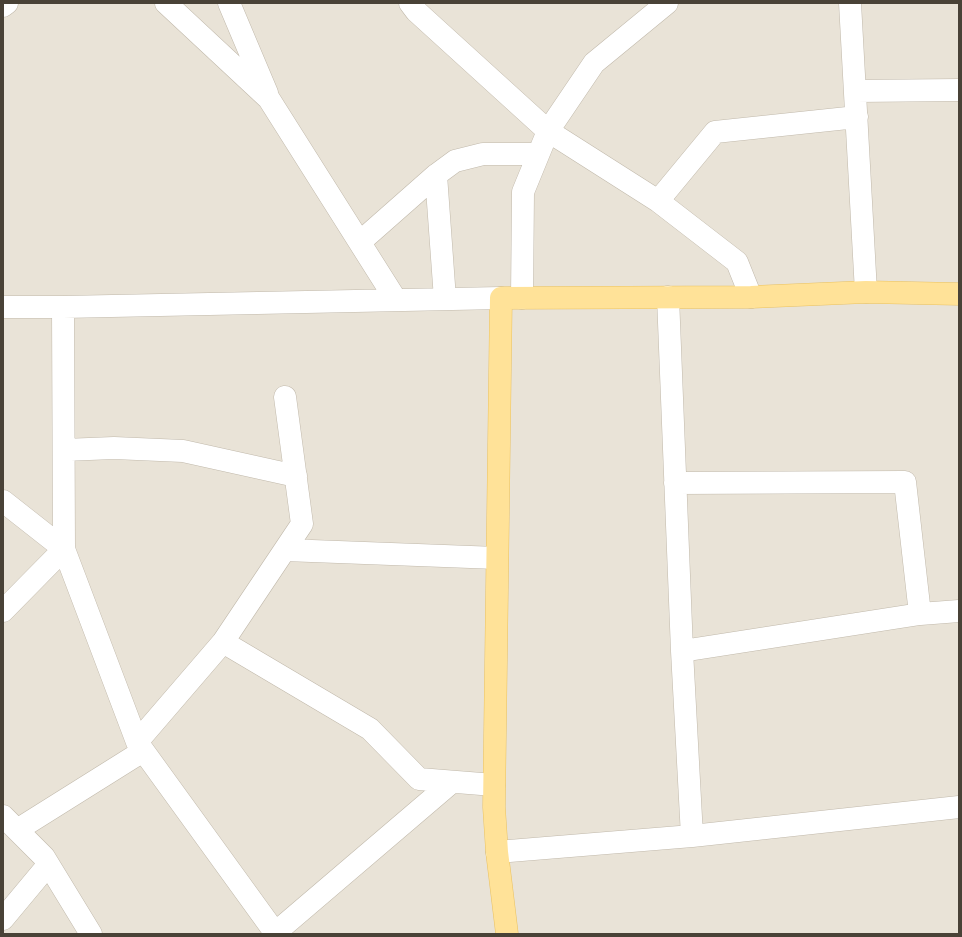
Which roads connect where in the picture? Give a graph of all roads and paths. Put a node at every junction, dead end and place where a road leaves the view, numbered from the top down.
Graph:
1 (7, 3) edge
2 (166, 3) edge
3 (229, 3) edge
4 (410, 3) edge
5 (667, 3) edge
6 (850, 3) edge
7 (3, 6) edge
8 (959, 90) edge
9 (856, 91) junction
10 (269, 99) junction
11 (857, 117) junction
12 (548, 131) junction
13 (538, 154) junction
14 (436, 175) junction
15 (658, 201) junction
16 (360, 242) junction
17 (866, 292) junction
18 (959, 294) edge
19 (668, 297) junction
20 (751, 297) junction
21 (500, 298) junction
22 (522, 298) junction
23 (445, 299) junction
24 (396, 300) junction
25 (3, 307) edge
26 (64, 307) junction
27 (285, 397) dead end
28 (64, 450) junction
29 (296, 476) junction
30 (675, 483) junction
31 (3, 501) edge
32 (64, 549) junction
33 (285, 550) junction
34 (497, 558) junction
35 (4, 607) edge
36 (959, 611) edge
37 (920, 614) junction
38 (223, 642) junction
39 (682, 651) junction
40 (140, 746) junction
41 (452, 782) junction
42 (494, 785) junction
43 (959, 807) edge
44 (10, 823) edge
45 (692, 836) junction
46 (497, 852) junction
47 (48, 865) junction
48 (3, 919) edge
49 (276, 933) edge
50 (91, 934) edge
51 (507, 934) edge

1 - 7 street
2 - 10 street
3 - 10 street
4 - 12 street
5 - 12 street
6 - 9 street
8 - 9 street
9 - 11 street
10 - 16 street
11 - 15 street
11 - 17 street
12 - 13 street
12 - 15 street
13 - 14 street
13 - 22 street
14 - 16 street
14 - 23 street
15 - 20 street
16 - 24 street
17 - 18 main road
17 - 20 main road
19 - 20 main road
19 - 22 main road
19 - 30 street
21 - 22 main road
21 - 23 street
21 - 34 main road
23 - 24 street
24 - 26 street
25 - 26 street
26 - 28 street
27 - 29 street
28 - 29 street
28 - 32 street
29 - 33 street
30 - 37 street
30 - 39 street
31 - 32 street
32 - 35 street
32 - 40 street
33 - 34 street
33 - 38 street
34 - 42 main road
36 - 37 street
37 - 39 street
38 - 40 street
38 - 41 street
39 - 45 street
40 - 44 street
40 - 49 street
41 - 42 street
41 - 49 street
42 - 46 main road
43 - 45 street
44 - 47 street
45 - 46 street
46 - 51 main road
47 - 48 street
47 - 50 street

